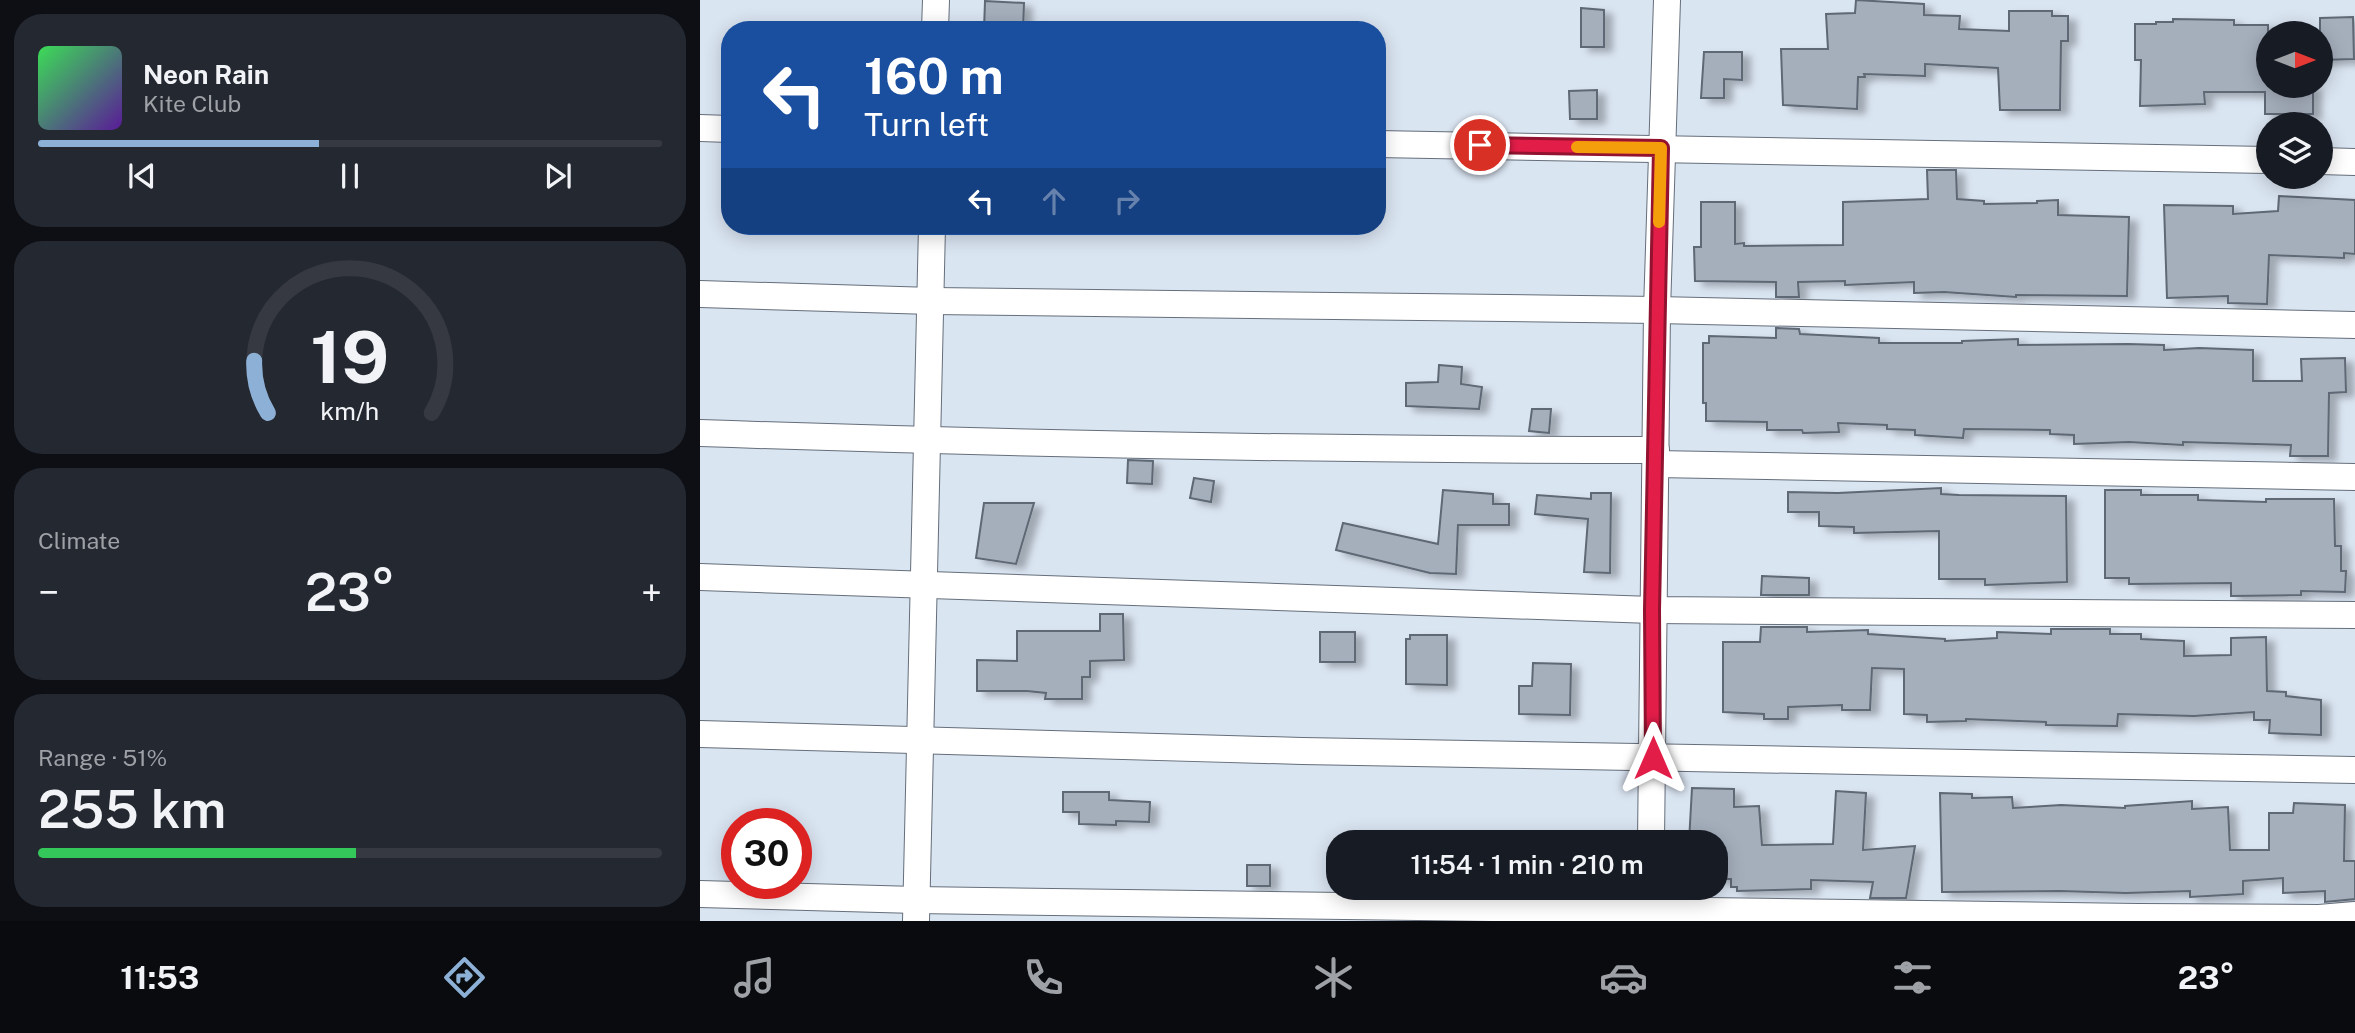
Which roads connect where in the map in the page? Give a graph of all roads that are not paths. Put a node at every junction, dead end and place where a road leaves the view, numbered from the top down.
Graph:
1 (936, 0) edge
2 (1667, 0) edge
3 (935, 21) edge
4 (700, 128) edge
5 (721, 129) edge
6 (1386, 144) edge
7 (1661, 148) junction
8 (2256, 160) edge
9 (2333, 161) edge
10 (2355, 162) edge
11 (932, 235) edge
12 (700, 294) edge
13 (932, 301) junction
14 (1657, 310) junction
15 (2355, 325) edge
16 (700, 433) edge
17 (926, 441) junction
18 (1656, 457) junction
19 (2355, 477) edge
20 (700, 577) edge
21 (923, 584) junction
22 (1652, 610) junction
23 (2355, 615) edge
24 (700, 734) edge
25 (920, 742) junction
26 (1653, 758) junction
27 (2355, 770) edge
28 (1651, 830) edge
29 (700, 894) edge
30 (1649, 906) edge
31 (916, 911) edge
32 (2355, 915) edge

1 - 3 street
2 - 7 street
4 - 5 street
6 - 7 street
7 - 8 street
7 - 14 street
9 - 10 street
11 - 13 street
12 - 13 street
13 - 14 street
13 - 17 street
14 - 15 street
14 - 18 street
16 - 17 street
17 - 18 street
17 - 21 street
18 - 19 street
18 - 22 street
20 - 21 street
21 - 22 street
21 - 25 street
22 - 23 street
22 - 26 street
24 - 25 street
25 - 26 street
25 - 31 street
26 - 27 street
26 - 28 street
29 - 31 street
30 - 31 street
30 - 32 street

